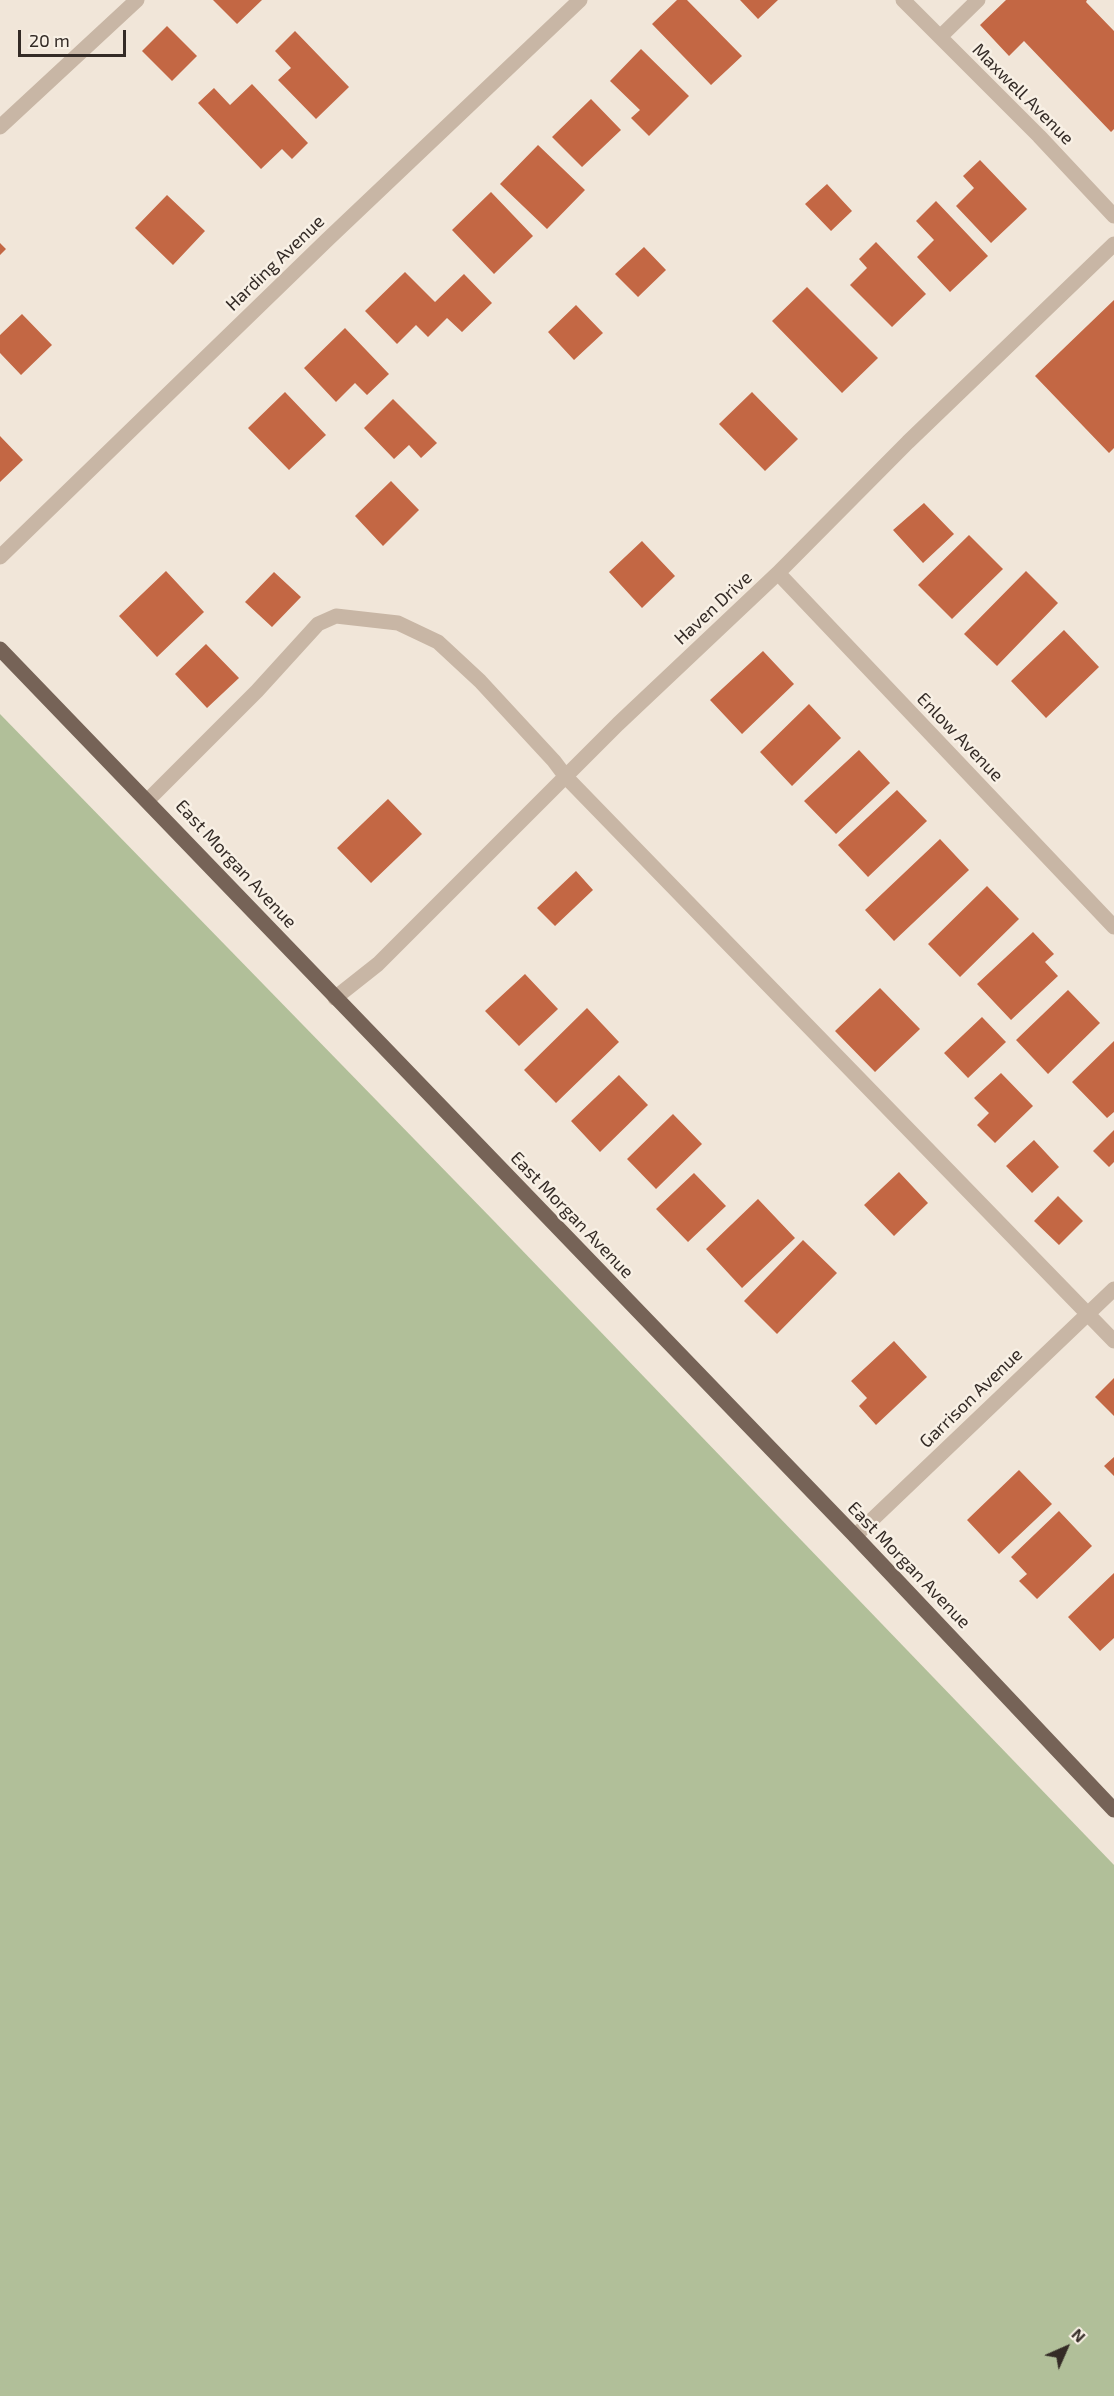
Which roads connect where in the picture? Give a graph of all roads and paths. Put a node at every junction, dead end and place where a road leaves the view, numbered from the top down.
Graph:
1 (137, 0) edge
2 (580, 0) edge
3 (903, 0) edge
4 (978, 0) edge
5 (940, 37) junction
6 (0, 127) edge
7 (1114, 216) edge
8 (1114, 244) edge
9 (0, 557) edge
10 (778, 573) junction
11 (0, 649) edge
12 (566, 777) junction
13 (148, 800) junction
14 (1114, 927) edge
15 (335, 998) junction
16 (1114, 1289) edge
17 (1088, 1314) junction
18 (1114, 1341) edge
19 (855, 1536) junction
20 (1114, 1810) edge

1 - 6 street
2 - 9 street, Harding Avenue
3 - 5 street, Maxwell Avenue
4 - 5 street
5 - 7 street, Maxwell Avenue
8 - 10 street, Haven Drive
10 - 12 street, Haven Drive
10 - 14 street, Enlow Avenue
11 - 13 main road, East Morgan Avenue
12 - 13 street
12 - 15 street, Haven Drive
12 - 17 street
13 - 15 main road, East Morgan Avenue
15 - 19 main road, East Morgan Avenue
16 - 17 street, Garrison Avenue
17 - 18 street
17 - 19 street, Garrison Avenue
19 - 20 main road, East Morgan Avenue

